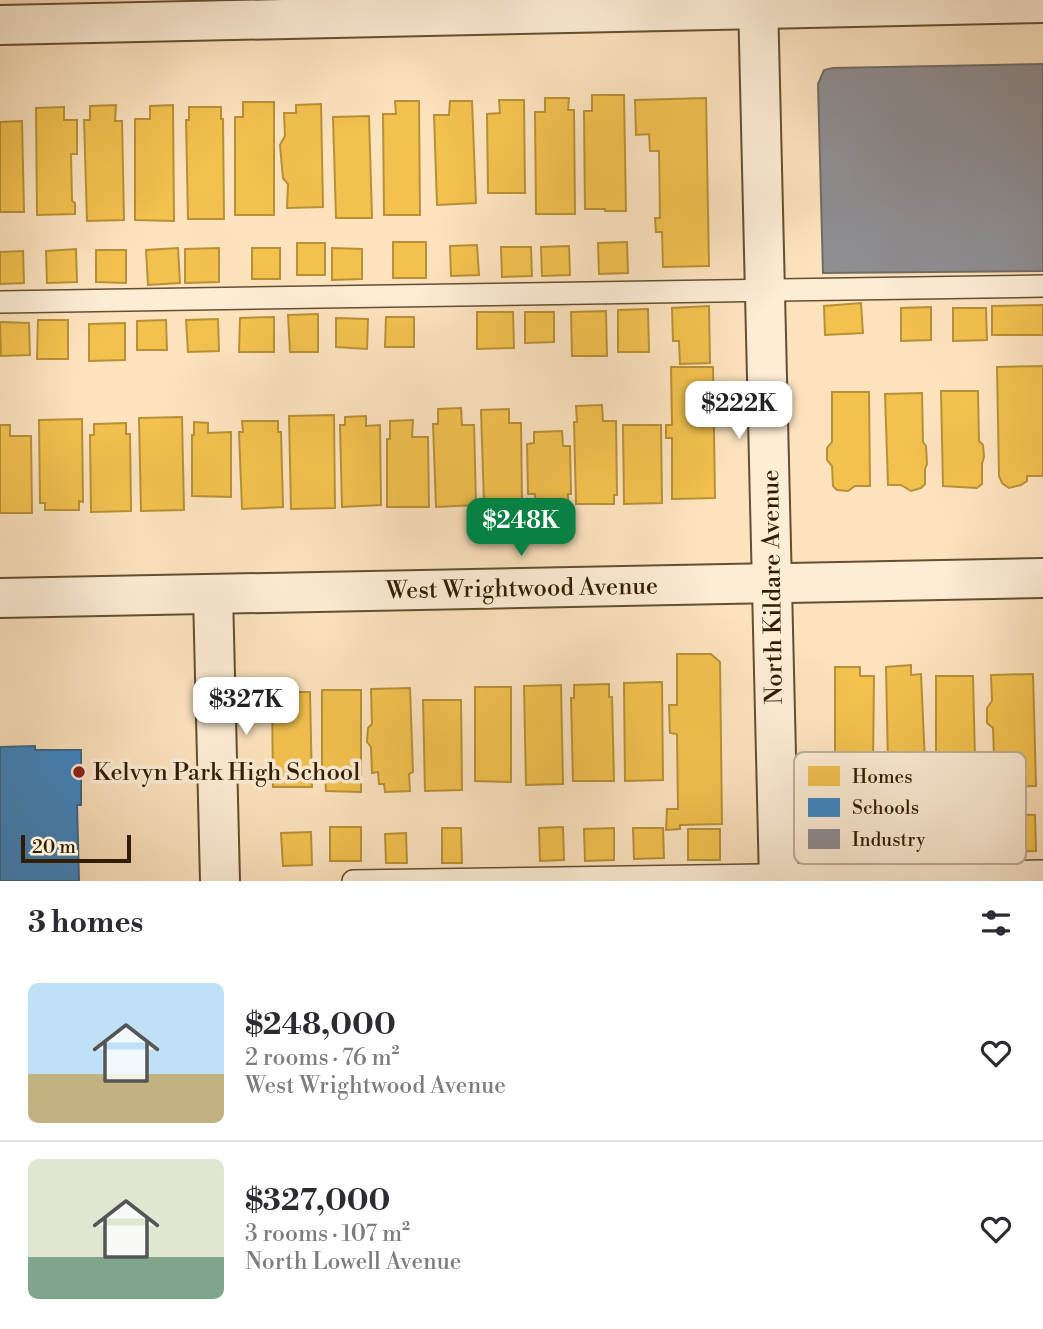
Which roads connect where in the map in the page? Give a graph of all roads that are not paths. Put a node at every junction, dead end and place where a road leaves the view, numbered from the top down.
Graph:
1 (1043, 3) edge
2 (758, 5) edge
3 (0, 25) edge
4 (1043, 286) edge
5 (765, 291) junction
6 (0, 302) edge
7 (1043, 579) edge
8 (772, 584) junction
9 (213, 594) junction
10 (0, 598) edge
11 (1043, 871) edge
12 (779, 878) edge
13 (503, 880) edge
14 (220, 881) edge
15 (353, 881) edge

1 - 2 street
2 - 3 street
2 - 5 street, North Kildare Avenue
4 - 5 lane
5 - 6 lane
5 - 8 street, North Kildare Avenue
7 - 8 street, West Wrightwood Avenue
8 - 9 street, West Wrightwood Avenue
8 - 12 street, North Kildare Avenue
9 - 10 street, West Wrightwood Avenue
9 - 14 street
11 - 12 lane
12 - 13 lane
13 - 15 lane

